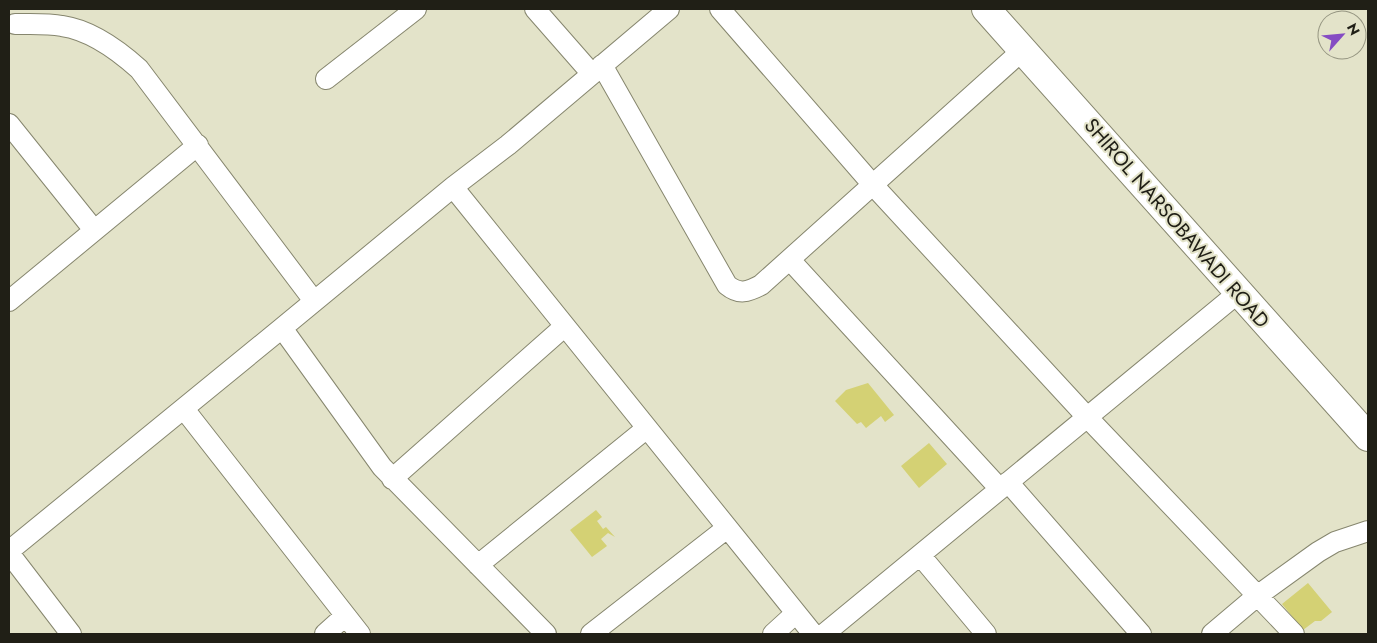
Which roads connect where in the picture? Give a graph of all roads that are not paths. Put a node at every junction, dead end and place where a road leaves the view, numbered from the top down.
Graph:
1 (32, 9) edge
2 (416, 9) edge
3 (535, 9) edge
4 (669, 9) edge
5 (720, 9) edge
6 (986, 9) edge
7 (12, 27) edge
8 (1024, 49) junction
9 (597, 70) junction
10 (326, 79) dead end
11 (9, 124) edge
12 (198, 145) junction
13 (873, 185) junction
14 (453, 187) junction
15 (94, 230) junction
16 (790, 260) junction
17 (1238, 292) junction
18 (9, 301) edge
19 (314, 301) junction
20 (565, 326) junction
21 (282, 328) junction
22 (184, 409) junction
23 (1087, 417) junction
24 (647, 428) junction
25 (1368, 437) edge
26 (392, 479) junction
27 (1004, 486) junction
28 (727, 528) junction
29 (1368, 531) edge
30 (9, 552) edge
31 (920, 555) junction
32 (478, 565) junction
33 (1257, 596) junction
34 (796, 614) junction
35 (345, 616) junction
36 (71, 634) edge
37 (324, 634) edge
38 (360, 634) edge
39 (546, 634) edge
40 (591, 634) edge
41 (773, 634) edge
42 (813, 634) edge
43 (824, 634) edge
44 (986, 634) edge
45 (1141, 634) edge
46 (1212, 634) edge
47 (1294, 634) edge

1 - 7 street
2 - 10 street
3 - 9 street
4 - 9 street
5 - 13 street
6 - 8 main road, SHIROL NARSOBAWADI ROAD
7 - 12 street
8 - 13 street
8 - 17 main road, SHIROL NARSOBAWADI ROAD
9 - 14 street
9 - 16 street
11 - 15 street
12 - 15 street
12 - 19 street
13 - 16 street
13 - 23 street
14 - 19 street
14 - 20 street
15 - 18 street
16 - 27 street
17 - 23 street
17 - 25 main road, SHIROL NARSOBAWADI ROAD
19 - 21 street
20 - 24 street
20 - 26 street
21 - 22 street
21 - 26 street
22 - 30 street
22 - 35 street
23 - 27 street
23 - 33 street
24 - 28 street
24 - 32 street
26 - 32 street
27 - 31 street
27 - 45 street
28 - 34 street
28 - 40 street
29 - 33 street
30 - 36 street
31 - 43 street
31 - 44 street
32 - 39 street
33 - 46 street
33 - 47 street
34 - 41 street
34 - 42 street
35 - 37 street
35 - 38 street

